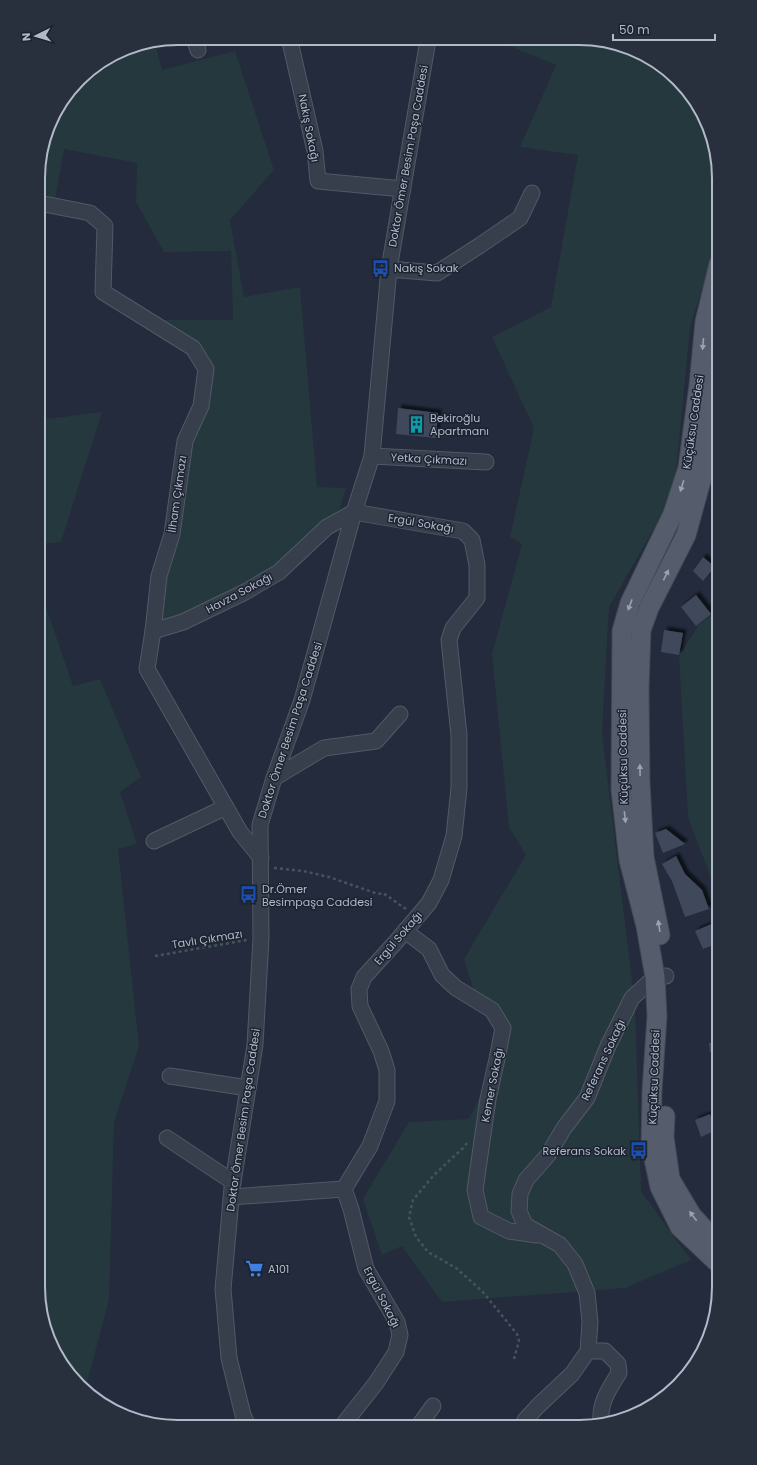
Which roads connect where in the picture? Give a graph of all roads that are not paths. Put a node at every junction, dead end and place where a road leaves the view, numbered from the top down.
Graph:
1 (291, 45) edge
2 (427, 45) edge
3 (403, 189) junction
4 (532, 193) dead end
5 (45, 204) edge
6 (389, 269) junction
7 (712, 296) edge
8 (712, 416) edge
9 (372, 456) junction
10 (486, 462) dead end
11 (354, 512) junction
12 (153, 631) junction
13 (400, 714) dead end
14 (274, 778) junction
15 (226, 807) junction
16 (154, 841) dead end
17 (261, 862) junction
18 (405, 931) junction
19 (661, 976) junction
20 (170, 1076) dead end
21 (248, 1088) junction
22 (167, 1138) dead end
23 (344, 1189) junction
24 (232, 1190) junction
25 (542, 1236) junction
26 (712, 1237) edge
27 (712, 1257) edge
28 (588, 1351) junction
29 (433, 1406) dead end
30 (600, 1418) edge
31 (245, 1420) edge
32 (347, 1420) edge
33 (422, 1420) edge
34 (525, 1420) edge

1 - 3 street, Nakış Sokağı
2 - 3 street, Doktor Ömer Besim Paşa Caddesi
3 - 6 street, Doktor Ömer Besim Paşa Caddesi
4 - 6 street
5 - 12 street, İlham Çıkmazı
6 - 9 street, Doktor Ömer Besim Paşa Caddesi
7 -> 19 main road, Küçüksu Caddesi
19 -> 8 main road, Küçüksu Caddesi
9 - 10 street, Yetka Çıkmazı
9 - 11 street, Doktor Ömer Besim Paşa Caddesi
11 - 12 street, Havza Sokağı
11 - 14 street, Doktor Ömer Besim Paşa Caddesi
11 - 18 street, Ergül Sokağı
12 - 15 street, İlham Çıkmazı
13 - 14 street
14 - 17 street, Doktor Ömer Besim Paşa Caddesi
15 - 16 street
15 - 17 street, İlham Çıkmazı
17 - 21 street, Doktor Ömer Besim Paşa Caddesi
18 - 23 street, Ergül Sokağı
18 - 25 street, Kemer Sokağı
19 - 25 street, Referans Sokağı
26 -> 19 main road, Küçüksu Caddesi
19 - 27 main road, Küçüksu Caddesi
20 - 21 street
21 - 24 street, Doktor Ömer Besim Paşa Caddesi
22 - 24 street
23 - 24 street
23 - 32 street, Ergül Sokağı
24 - 31 street, Doktor Ömer Besim Paşa Caddesi
25 - 28 street, Referans Sokağı
28 - 30 street
28 - 34 street
29 - 33 street

